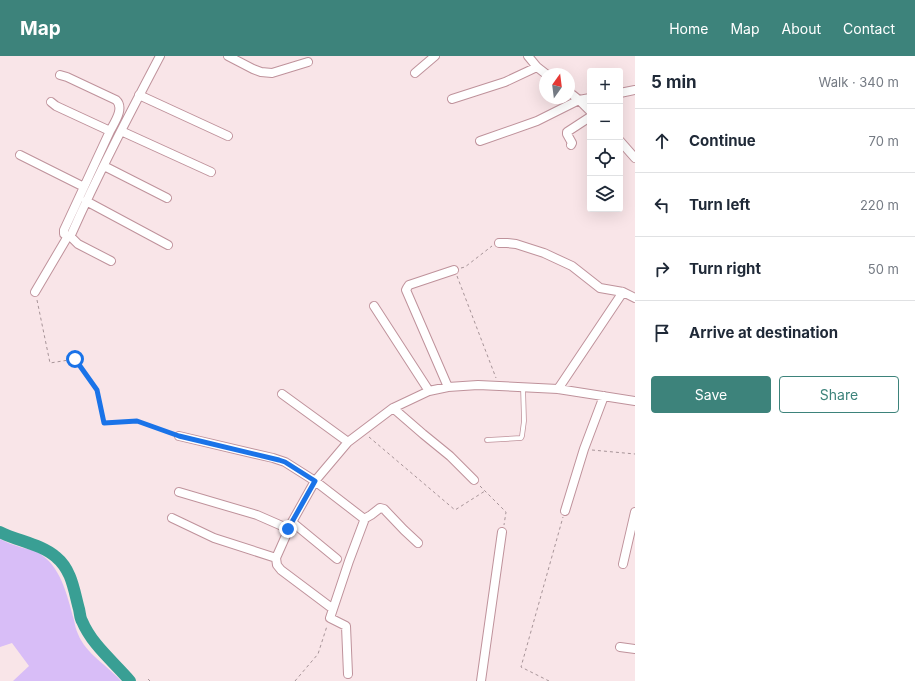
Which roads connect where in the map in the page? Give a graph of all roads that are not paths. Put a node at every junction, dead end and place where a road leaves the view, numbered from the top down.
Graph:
1 (160, 56) edge
2 (228, 56) edge
3 (435, 56) edge
4 (528, 56) edge
5 (308, 62) dead end
6 (537, 67) joint
7 (415, 73) dead end
8 (60, 75) dead end
9 (635, 90) edge
10 (623, 92) edge
11 (139, 95) junction
12 (575, 97) edge
13 (452, 98) dead end
14 (587, 99) edge
15 (579, 100) junction
16 (51, 102) dead end
17 (587, 108) edge
18 (587, 119) edge
19 (110, 131) junction
20 (121, 131) junction
21 (228, 136) dead end
22 (480, 141) dead end
23 (623, 144) edge
24 (571, 145) dead end
25 (20, 155) dead end
26 (635, 158) edge
27 (104, 166) junction
28 (211, 172) dead end
29 (84, 187) junction
30 (167, 198) dead end
31 (86, 201) junction
32 (69, 236) junction
33 (499, 243) road end
34 (168, 245) dead end
35 (111, 261) dead end
36 (454, 270) road end
37 (35, 292) road end
38 (623, 292) junction
39 (635, 298) edge
40 (374, 306) dead end
41 (448, 387) junction
42 (523, 387) junction
43 (558, 389) junction
44 (429, 391) junction
45 (282, 394) dead end
46 (604, 396) junction
47 (634, 399) edge
48 (394, 408) junction
49 (179, 436) road end
50 (487, 440) dead end
51 (348, 442) junction
52 (474, 480) road end
53 (315, 481) junction
54 (180, 492) dead end
55 (565, 511) road end
56 (635, 513) edge
57 (172, 518) dead end
58 (364, 519) junction
59 (290, 525) junction
60 (502, 532) road end
61 (418, 543) dead end
62 (276, 558) junction
63 (337, 559) dead end
64 (623, 564) dead end
65 (333, 609) junction
66 (620, 647) dead end
67 (635, 649) edge
68 (348, 674) dead end
69 (481, 681) edge

1 - 11 street
2 - 5 street
3 - 7 street
4 - 6 street
6 - 13 street
8 - 19 street
9 - 10 street
11 - 20 street
11 - 21 street
12 - 15 street
14 - 15 street
15 - 17 street
15 - 22 street
16 - 19 street
18 - 24 street
19 - 29 street
20 - 27 street
20 - 28 street
23 - 26 street
25 - 29 street
27 - 30 street
27 - 31 street
29 - 32 street
31 - 32 street
31 - 34 street
32 - 35 street
32 - 37 street
33 - 38 street
36 - 41 street
38 - 39 street
38 - 43 street
40 - 44 street
41 - 42 street
41 - 44 street
42 - 43 street
42 - 50 lane
43 - 46 street
44 - 48 street
45 - 51 street
46 - 47 street
46 - 55 street
48 - 51 street
48 - 52 street
49 - 53 street
51 - 53 street
53 - 58 street
53 - 59 street
54 - 59 street
56 - 64 street
57 - 62 street
58 - 61 street
58 - 65 street
59 - 62 street
59 - 63 street
60 - 69 street
62 - 65 street
65 - 68 street
66 - 67 street

